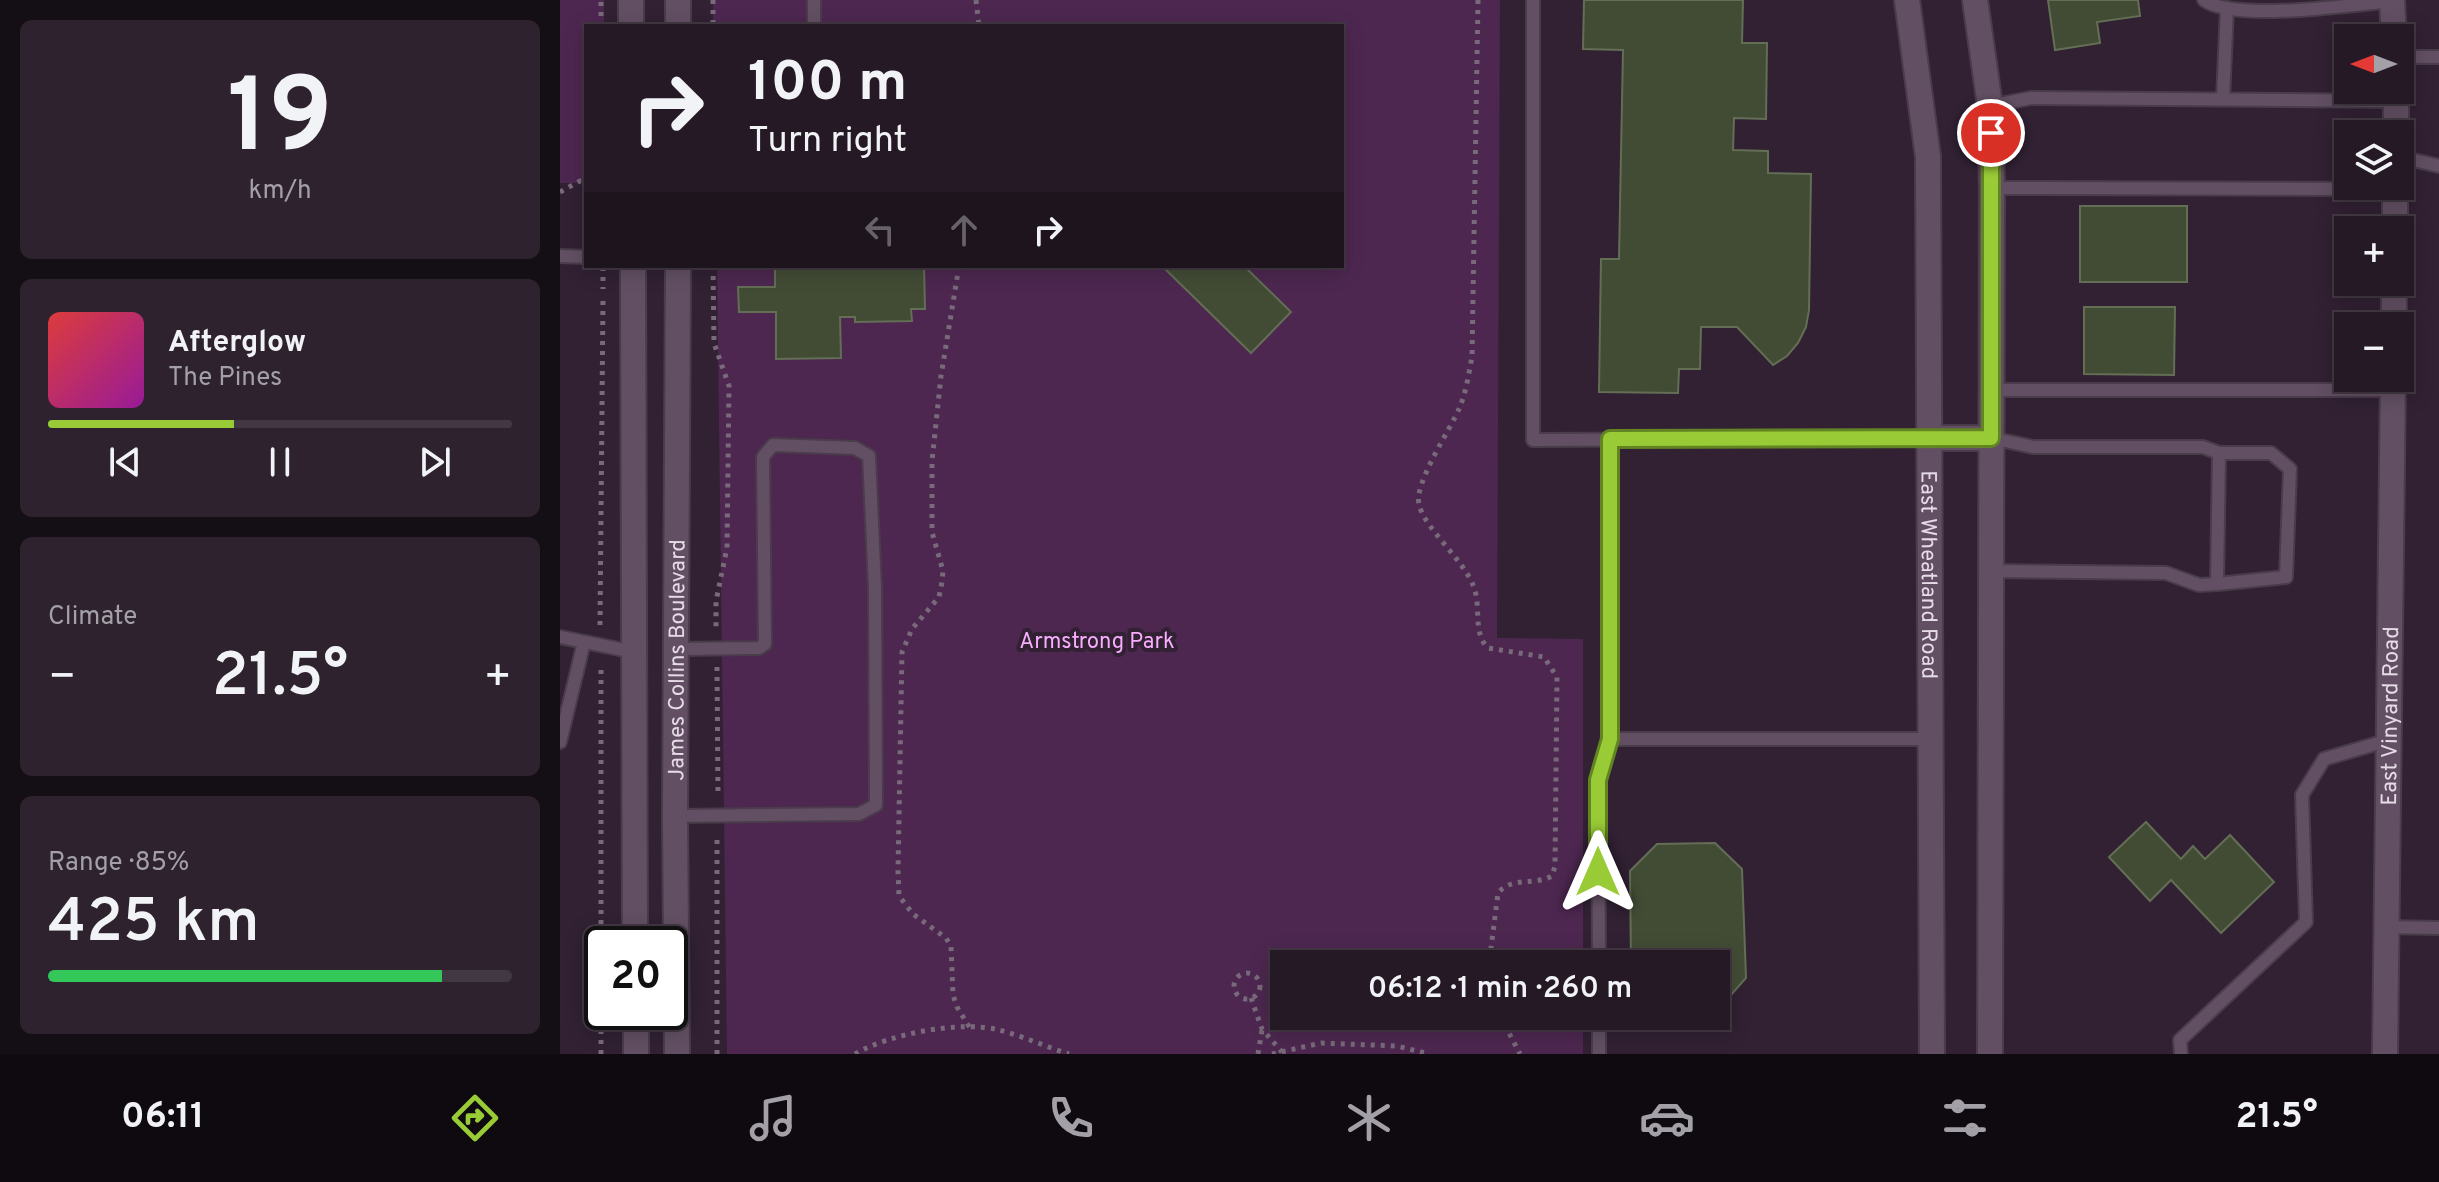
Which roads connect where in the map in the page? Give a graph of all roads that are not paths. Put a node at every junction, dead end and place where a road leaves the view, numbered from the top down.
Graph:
1 (631, 0) edge
2 (678, 0) edge
3 (814, 0) edge
4 (1533, 0) edge
5 (1907, 0) edge
6 (1975, 0) edge
7 (2204, 0) edge
8 (2392, 0) edge
9 (2227, 8) junction
10 (631, 24) edge
11 (678, 24) edge
12 (814, 24) edge
13 (2393, 24) edge
14 (2414, 57) edge
15 (2439, 57) edge
16 (2334, 96) edge
17 (2223, 99) junction
18 (1990, 106) junction
19 (2414, 160) edge
20 (2439, 166) edge
21 (1992, 188) junction
22 (2334, 188) edge
23 (560, 256) edge
24 (584, 257) edge
25 (633, 268) edge
26 (678, 268) edge
27 (2334, 385) edge
28 (1991, 390) junction
29 (2393, 392) edge
30 (1929, 438) junction
31 (1991, 438) junction
32 (1610, 439) junction
33 (2219, 453) junction
34 (1991, 571) junction
35 (2217, 584) junction
36 (560, 637) edge
37 (584, 642) junction
38 (676, 649) junction
39 (634, 652) junction
40 (1610, 739) junction
41 (1932, 739) junction
42 (2389, 740) junction
43 (560, 742) edge
44 (675, 816) junction
45 (635, 926) edge
46 (2386, 927) junction
47 (2439, 928) edge
48 (1599, 950) edge
49 (636, 1030) edge
50 (1599, 1030) edge
51 (636, 1054) edge
52 (677, 1054) edge
53 (1599, 1054) edge
54 (1932, 1054) edge
55 (1990, 1054) edge
56 (2181, 1054) edge
57 (2385, 1054) edge

1 - 10 street
2 - 11 street
3 - 12 lane
4 - 32 lane
5 - 30 street, East Wheatland Road
6 - 18 street
7 - 9 lane
8 - 9 lane
8 - 13 street
9 - 17 lane
14 - 15 lane
16 - 17 lane
17 - 18 lane
18 - 21 street
19 - 20 lane
21 - 22 lane
21 - 28 street
23 - 24 lane
25 - 39 street, James Collins Boulevard
26 - 38 street, James Collins Boulevard
27 - 28 lane
28 - 31 street
29 - 42 street, East Vinyard Road
30 - 31 street
30 - 32 lane
30 - 41 street, East Wheatland Road
31 - 33 lane
31 - 34 street
32 - 40 lane
33 - 35 lane
33 - 35 lane
34 - 35 lane
34 - 55 street
36 - 37 lane
37 - 39 lane
37 - 43 lane
38 - 44 street, James Collins Boulevard
38 - 44 lane
39 - 45 street, James Collins Boulevard
40 - 41 lane
40 - 48 lane
41 - 54 street, East Wheatland Road
42 - 46 street, East Vinyard Road
42 - 56 lane
44 - 52 street, James Collins Boulevard
46 - 47 lane
46 - 57 street, East Vinyard Road
49 - 51 street
50 - 53 lane

